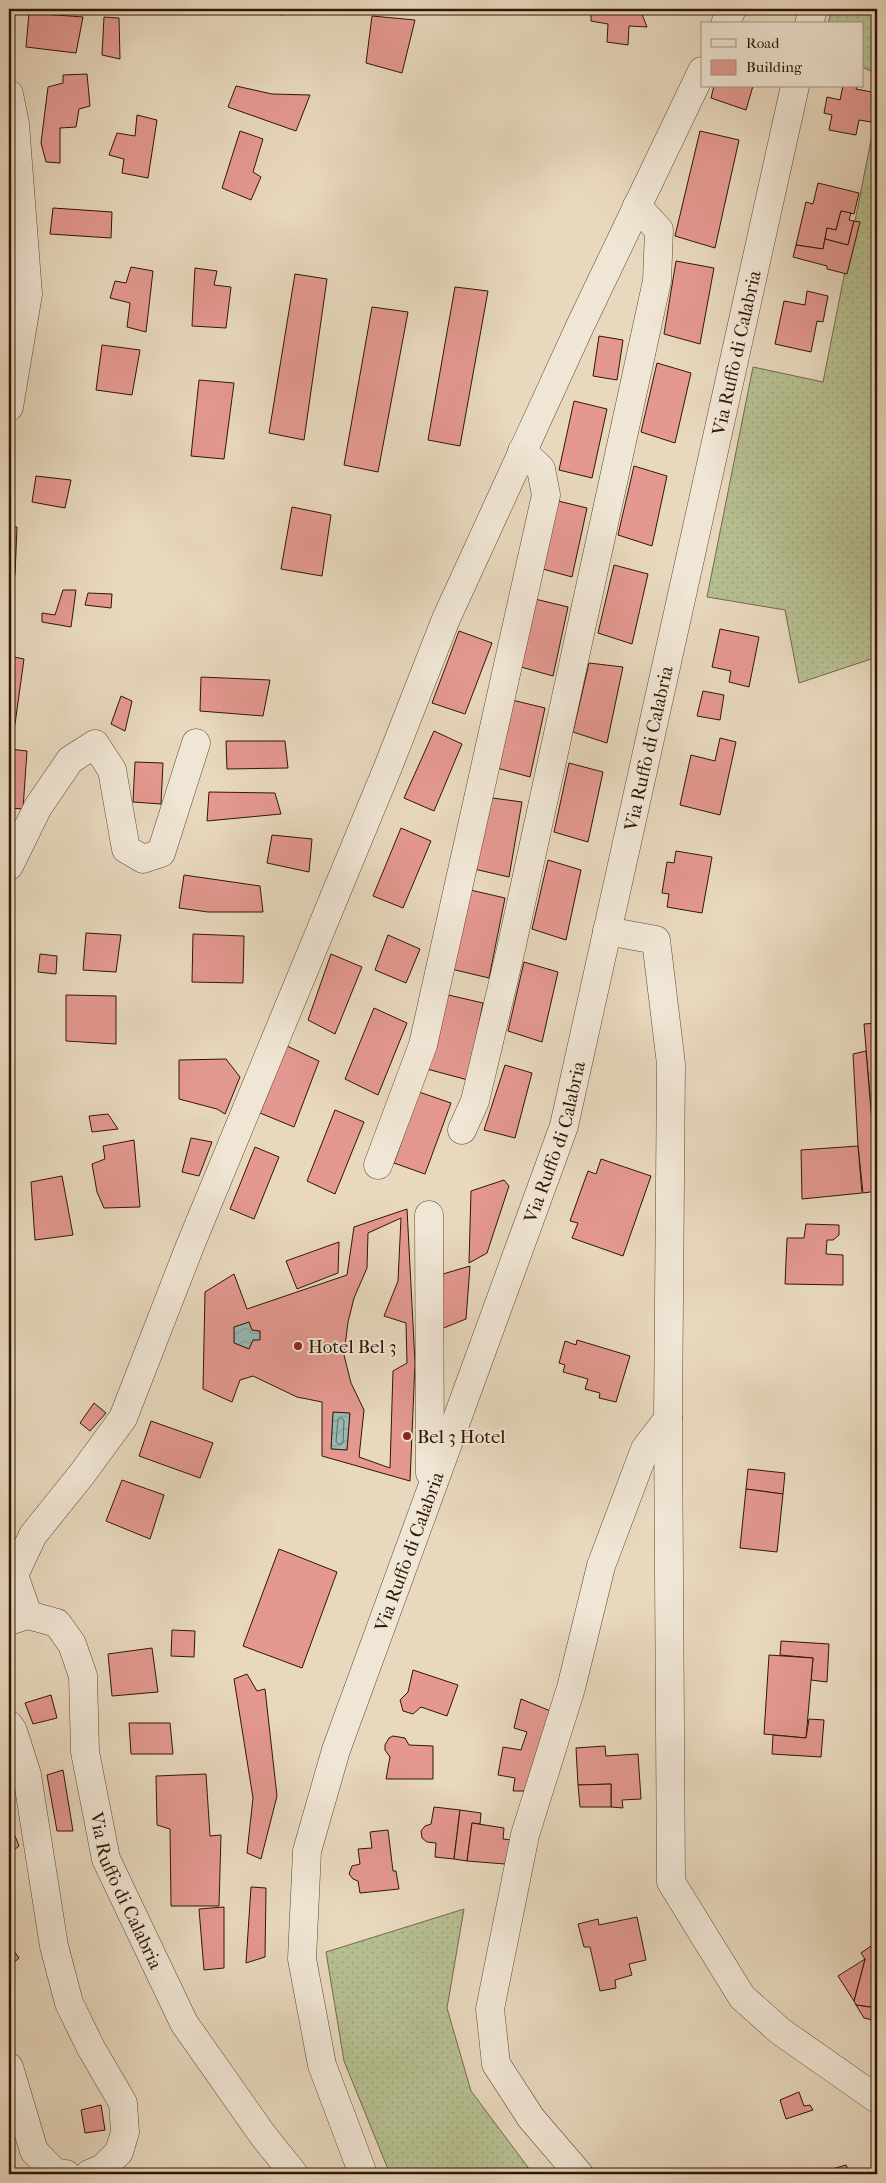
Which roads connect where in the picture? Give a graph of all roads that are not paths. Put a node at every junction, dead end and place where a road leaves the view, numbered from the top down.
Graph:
1 (732, 9) edge
2 (813, 9) edge
3 (726, 22) edge
4 (810, 22) edge
5 (701, 73) edge
6 (795, 88) edge
7 (9, 94) edge
8 (637, 206) junction
9 (9, 407) edge
10 (522, 451) junction
11 (196, 743) dead end
12 (9, 866) edge
13 (607, 931) junction
14 (462, 1130) dead end
15 (378, 1165) dead end
16 (429, 1215) dead end
17 (668, 1419) junction
18 (430, 1492) junction
19 (18, 1618) edge
20 (9, 1725) edge
21 (9, 2066) edge
22 (877, 2099) edge
23 (36, 2163) edge
24 (66, 2174) edge
25 (89, 2174) edge
26 (294, 2174) edge
27 (363, 2174) edge
28 (579, 2174) edge

1 - 3 street
2 - 4 street
5 - 8 street
6 - 13 street, Via Ruffo di Calabria
7 - 9 street
8 - 10 street
8 - 14 street
10 - 15 street
10 - 19 street
11 - 12 street
13 - 17 street
13 - 18 street, Via Ruffo di Calabria
16 - 18 street
17 - 22 street
17 - 28 street
18 - 27 street, Via Ruffo di Calabria
19 - 26 street, Via Ruffo di Calabria
20 - 25 street
21 - 23 street
23 - 24 street

